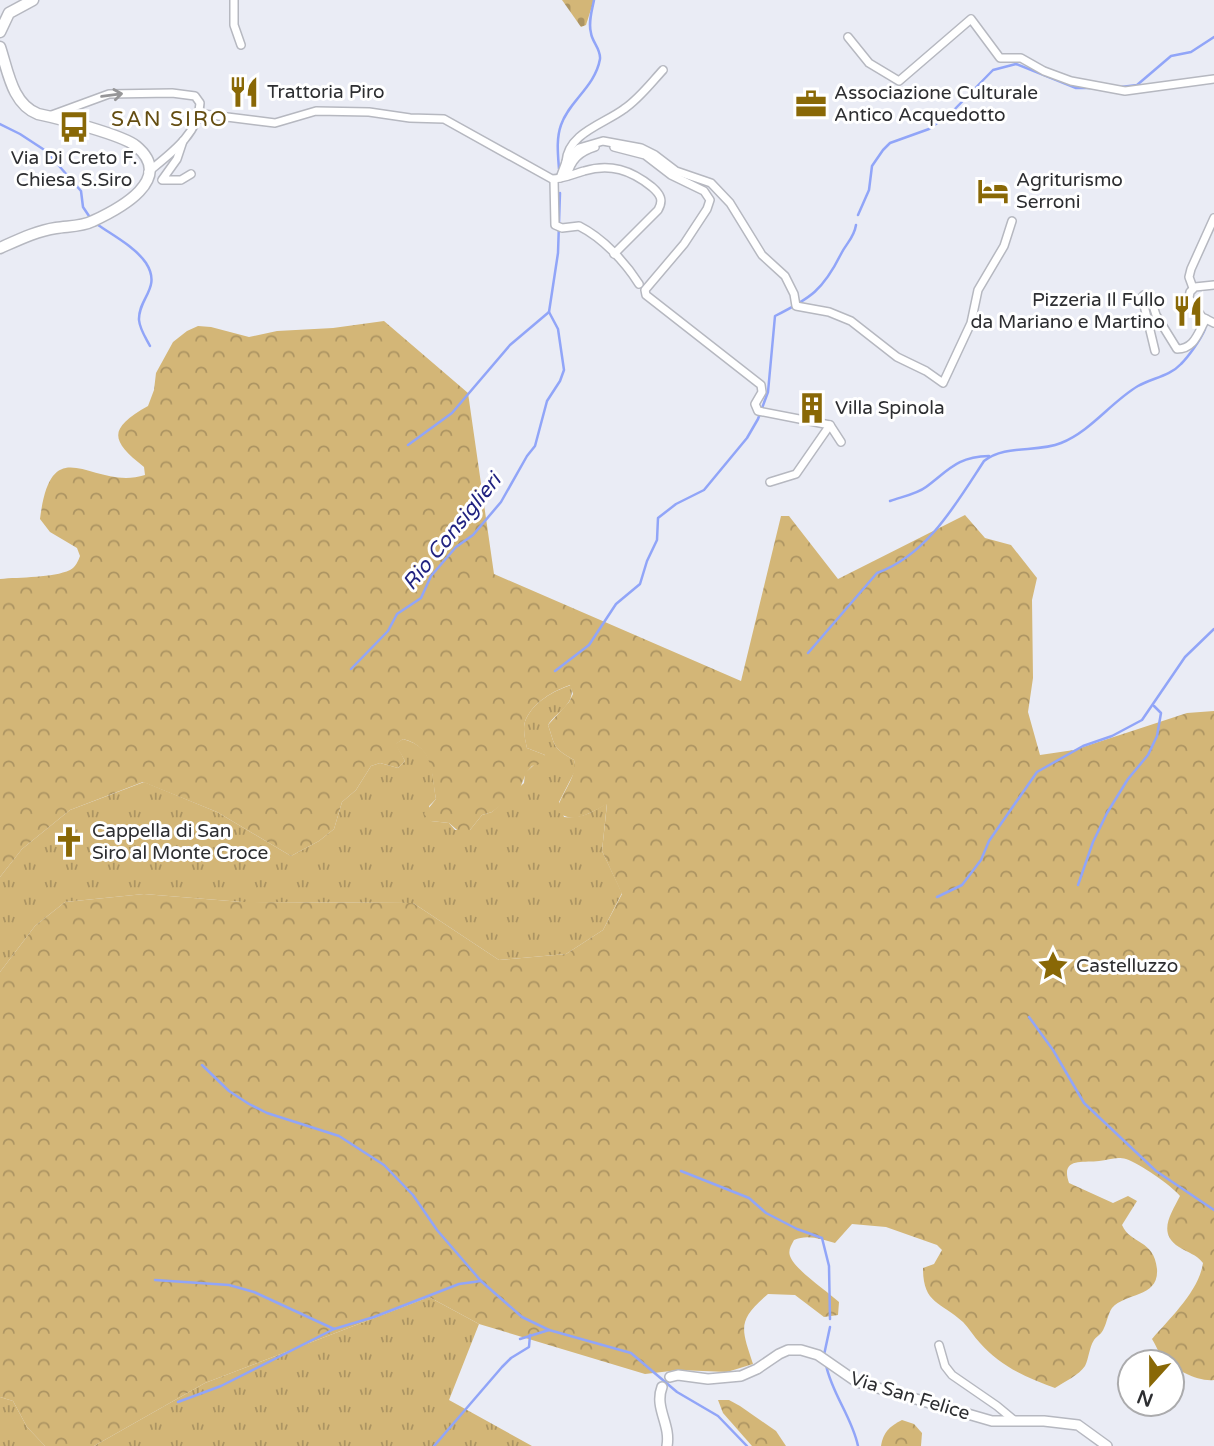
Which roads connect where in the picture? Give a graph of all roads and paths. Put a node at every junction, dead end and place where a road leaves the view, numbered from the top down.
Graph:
1 (33, 0) edge
2 (234, 0) edge
3 (0, 32) edge
4 (848, 37) dead end
5 (241, 45) dead end
6 (0, 47) edge
7 (663, 70) dead end
8 (1214, 79) edge
9 (200, 112) junction
10 (48, 116) junction
11 (183, 141) junction
12 (566, 162) junction
13 (148, 172) junction
14 (191, 174) dead end
15 (560, 178) junction
16 (1214, 218) edge
17 (1012, 221) dead end
18 (0, 248) edge
19 (614, 254) junction
20 (639, 284) dead end
21 (1214, 285) edge
22 (1193, 288) junction
23 (1210, 321) edge
24 (1155, 351) dead end
25 (830, 425) junction
26 (841, 442) dead end
27 (769, 482) dead end
28 (939, 1345) dead end
29 (670, 1377) joint
30 (662, 1387) joint
31 (1015, 1422) junction
32 (667, 1446) edge
33 (1107, 1446) edge

1 - 3 main road
2 - 5 street
4 - 8 street
6 - 10 main road
7 - 12 street
10 -> 9 street
9 - 11 street
9 - 15 street
10 - 13 main road
11 - 13 street
11 - 14 street
12 - 15 street
12 - 17 street
13 - 18 main road
15 - 19 street
15 - 19 street
15 - 25 street
16 - 22 street
19 - 20 street
21 - 22 street
22 - 23 street
23 - 24 street
25 - 26 street
25 - 27 street
28 - 31 street
29 - 30 street, Via San Felice
29 - 31 street, Via San Felice
30 - 32 street, Via San Felice
31 - 33 street, Via San Felice

